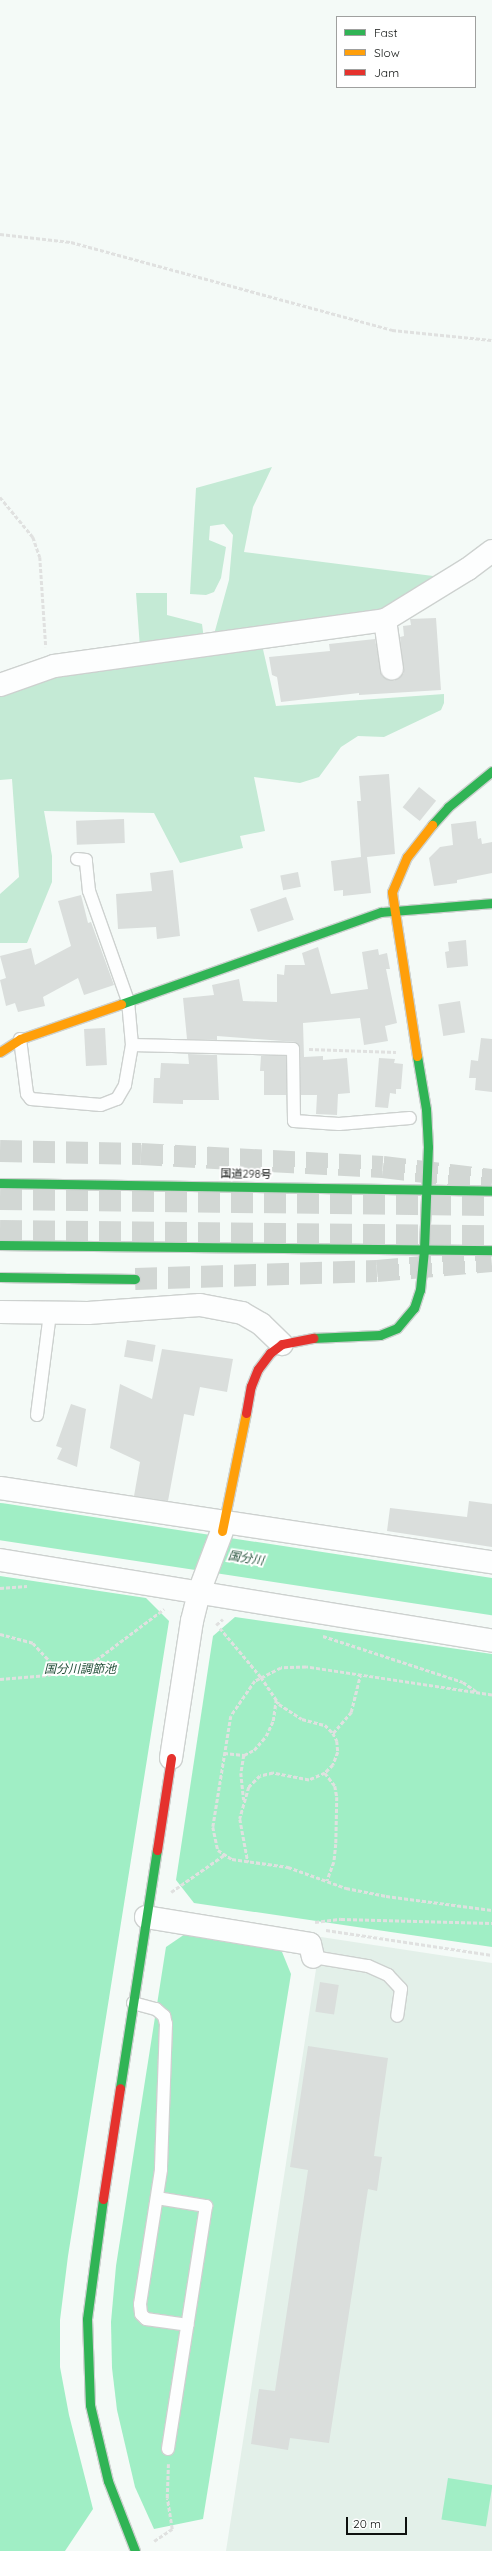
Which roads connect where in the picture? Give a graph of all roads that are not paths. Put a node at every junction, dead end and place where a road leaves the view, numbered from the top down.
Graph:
1 (492, 551) edge
2 (385, 620) junction
3 (392, 669) dead end
4 (0, 685) edge
5 (492, 771) edge
6 (77, 859) dead end
7 (492, 903) edge
8 (393, 911) junction
9 (128, 1001) junction
10 (20, 1039) junction
11 (132, 1046) junction
12 (0, 1052) edge
13 (410, 1118) dead end
14 (0, 1183) edge
15 (427, 1190) junction
16 (492, 1191) edge
17 (0, 1245) edge
18 (424, 1250) junction
19 (492, 1250) edge
20 (0, 1277) edge
21 (135, 1280) tunnel mouth
22 (0, 1312) edge
23 (50, 1313) junction
24 (282, 1344) junction
25 (37, 1415) dead end
26 (0, 1488) edge
27 (224, 1526) junction
28 (0, 1560) edge
29 (492, 1562) edge
30 (203, 1583) junction
31 (492, 1641) edge
32 (171, 1758) joint
33 (146, 1917) junction
34 (313, 1957) joint
35 (133, 2003) junction
36 (397, 2016) dead end
37 (157, 2198) junction
38 (188, 2325) junction
39 (168, 2450) road end
40 (135, 2551) edge

1 - 2 street
2 - 3 street
2 - 4 street
5 - 8 main road
6 - 9 lane
7 - 8 main road
8 - 9 main road
8 - 15 main road
9 - 10 main road
9 - 11 lane
10 - 11 lane
10 - 12 main road
11 - 13 lane
14 - 15 main road, 国道298号
15 - 16 main road, 国道298号
15 - 18 main road
17 - 18 main road
18 - 19 main road
18 - 24 main road
20 - 21 main road
22 - 23 street
23 - 24 street
23 - 25 lane
24 - 27 main road
26 - 27 street
27 - 29 street
27 - 30 street
28 - 30 street
30 - 31 street
30 - 32 street
32 - 33 main road
33 - 34 street
33 - 35 main road
34 - 36 lane
35 - 37 lane
35 - 40 main road
37 - 38 lane
37 - 38 lane
38 - 39 lane

